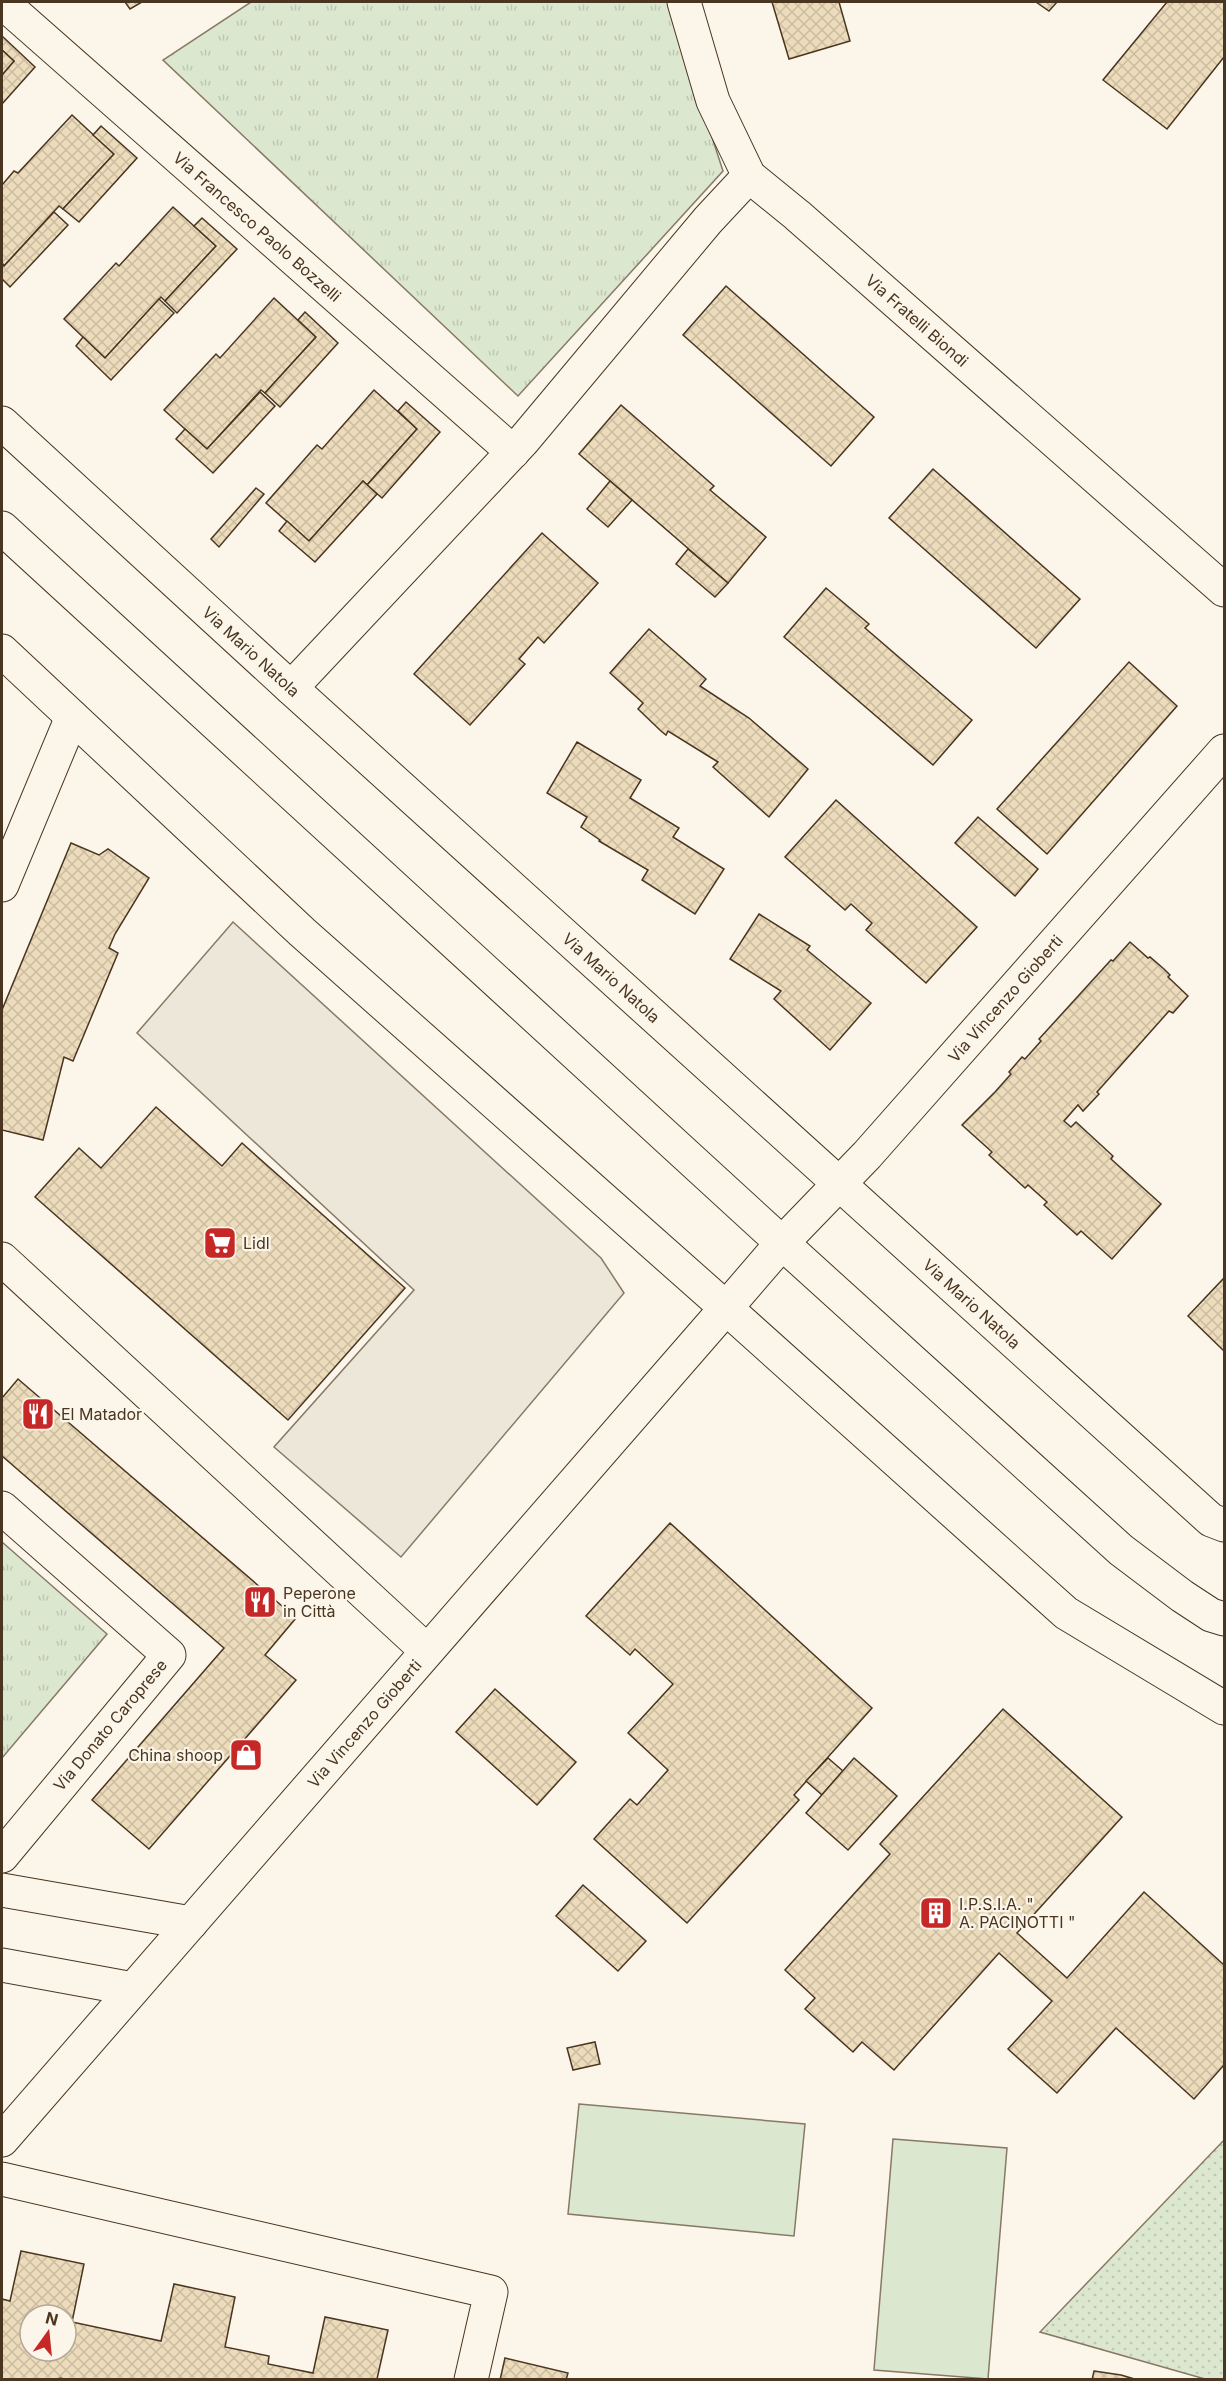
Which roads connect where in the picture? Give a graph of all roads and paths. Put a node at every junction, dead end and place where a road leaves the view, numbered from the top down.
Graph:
1 (2, 2) edge
2 (684, 2) edge
3 (750, 176) junction
4 (2, 423) edge
5 (513, 452) junction
6 (2, 528) edge
7 (1224, 590) edge
8 (2, 651) edge
9 (291, 688) junction
10 (72, 717) junction
11 (1224, 751) edge
12 (2, 885) edge
13 (841, 1184) junction
14 (782, 1243) junction
15 (2, 1259) edge
16 (726, 1308) junction
17 (2, 1508) edge
18 (1224, 1525) edge
19 (1224, 1619) edge
20 (428, 1651) junction
21 (1224, 1708) edge
22 (2, 1856) edge
23 (2, 1890) edge
24 (191, 1923) junction
25 (2, 1965) edge
26 (133, 1989) junction
27 (2, 2140) edge
28 (2, 2179) edge
29 (471, 2379) edge

1 - 5 street, Via Francesco Paolo Bozzelli
2 - 3 street, Via Fratelli Biondi
3 - 5 street
3 - 7 street, Via Fratelli Biondi
4 - 9 street, Via Mario Natola
5 - 9 street
6 - 14 street
8 - 10 street
9 - 13 street, Via Mario Natola
10 - 12 street
10 - 16 street
11 - 13 street, Via Vincenzo Gioberti
13 - 14 street, Via Vincenzo Gioberti
13 - 18 street, Via Mario Natola
14 - 16 street, Via Vincenzo Gioberti
14 - 19 street
15 - 20 street
16 - 20 street, Via Vincenzo Gioberti
16 - 21 street
17 - 22 street, Via Donato Caroprese
20 - 24 street, Via Vincenzo Gioberti
23 - 24 street
24 - 26 street, Via Vincenzo Gioberti
25 - 26 street
26 - 27 street, Via Vincenzo Gioberti
28 - 29 street

